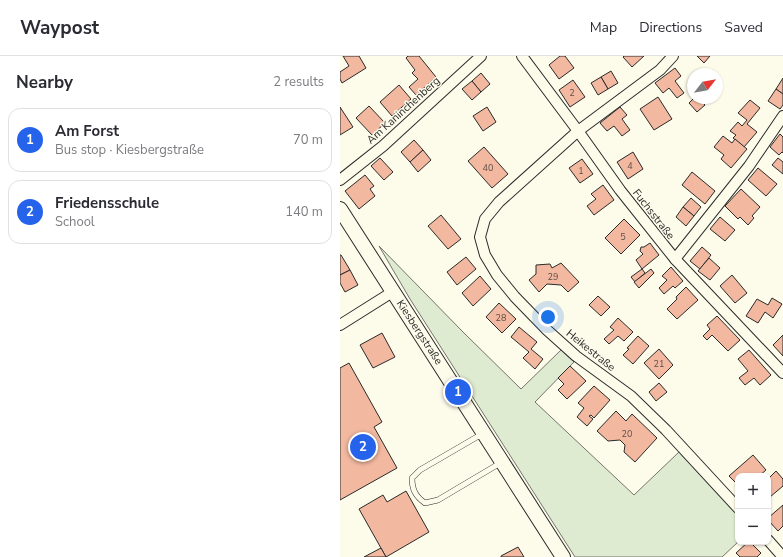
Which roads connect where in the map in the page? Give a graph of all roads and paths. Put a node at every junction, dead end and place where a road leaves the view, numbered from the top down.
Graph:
1 (481, 56) edge
2 (522, 56) edge
3 (673, 56) edge
4 (783, 116) edge
5 (578, 131) junction
6 (340, 180) edge
7 (340, 209) edge
8 (675, 259) junction
9 (394, 292) junction
10 (340, 325) edge
11 (783, 373) edge
12 (483, 433) junction
13 (502, 462) junction
14 (735, 505) edge
15 (771, 543) edge
16 (563, 557) edge
17 (783, 557) edge

1 - 6 street, Am Kaninchenberg
2 - 5 street, Fuchsstraße
3 - 5 street, Heikestraße
4 - 8 street
5 - 8 street, Fuchsstraße
5 - 14 street, Heikestraße
7 - 9 street, Kiesbergstraße
8 - 11 street, Fuchsstraße
9 - 10 street
9 - 12 street, Kiesbergstraße
12 - 13 street, Kiesbergstraße
12 - 13 lane
13 - 16 street, Kiesbergstraße
15 - 17 street

